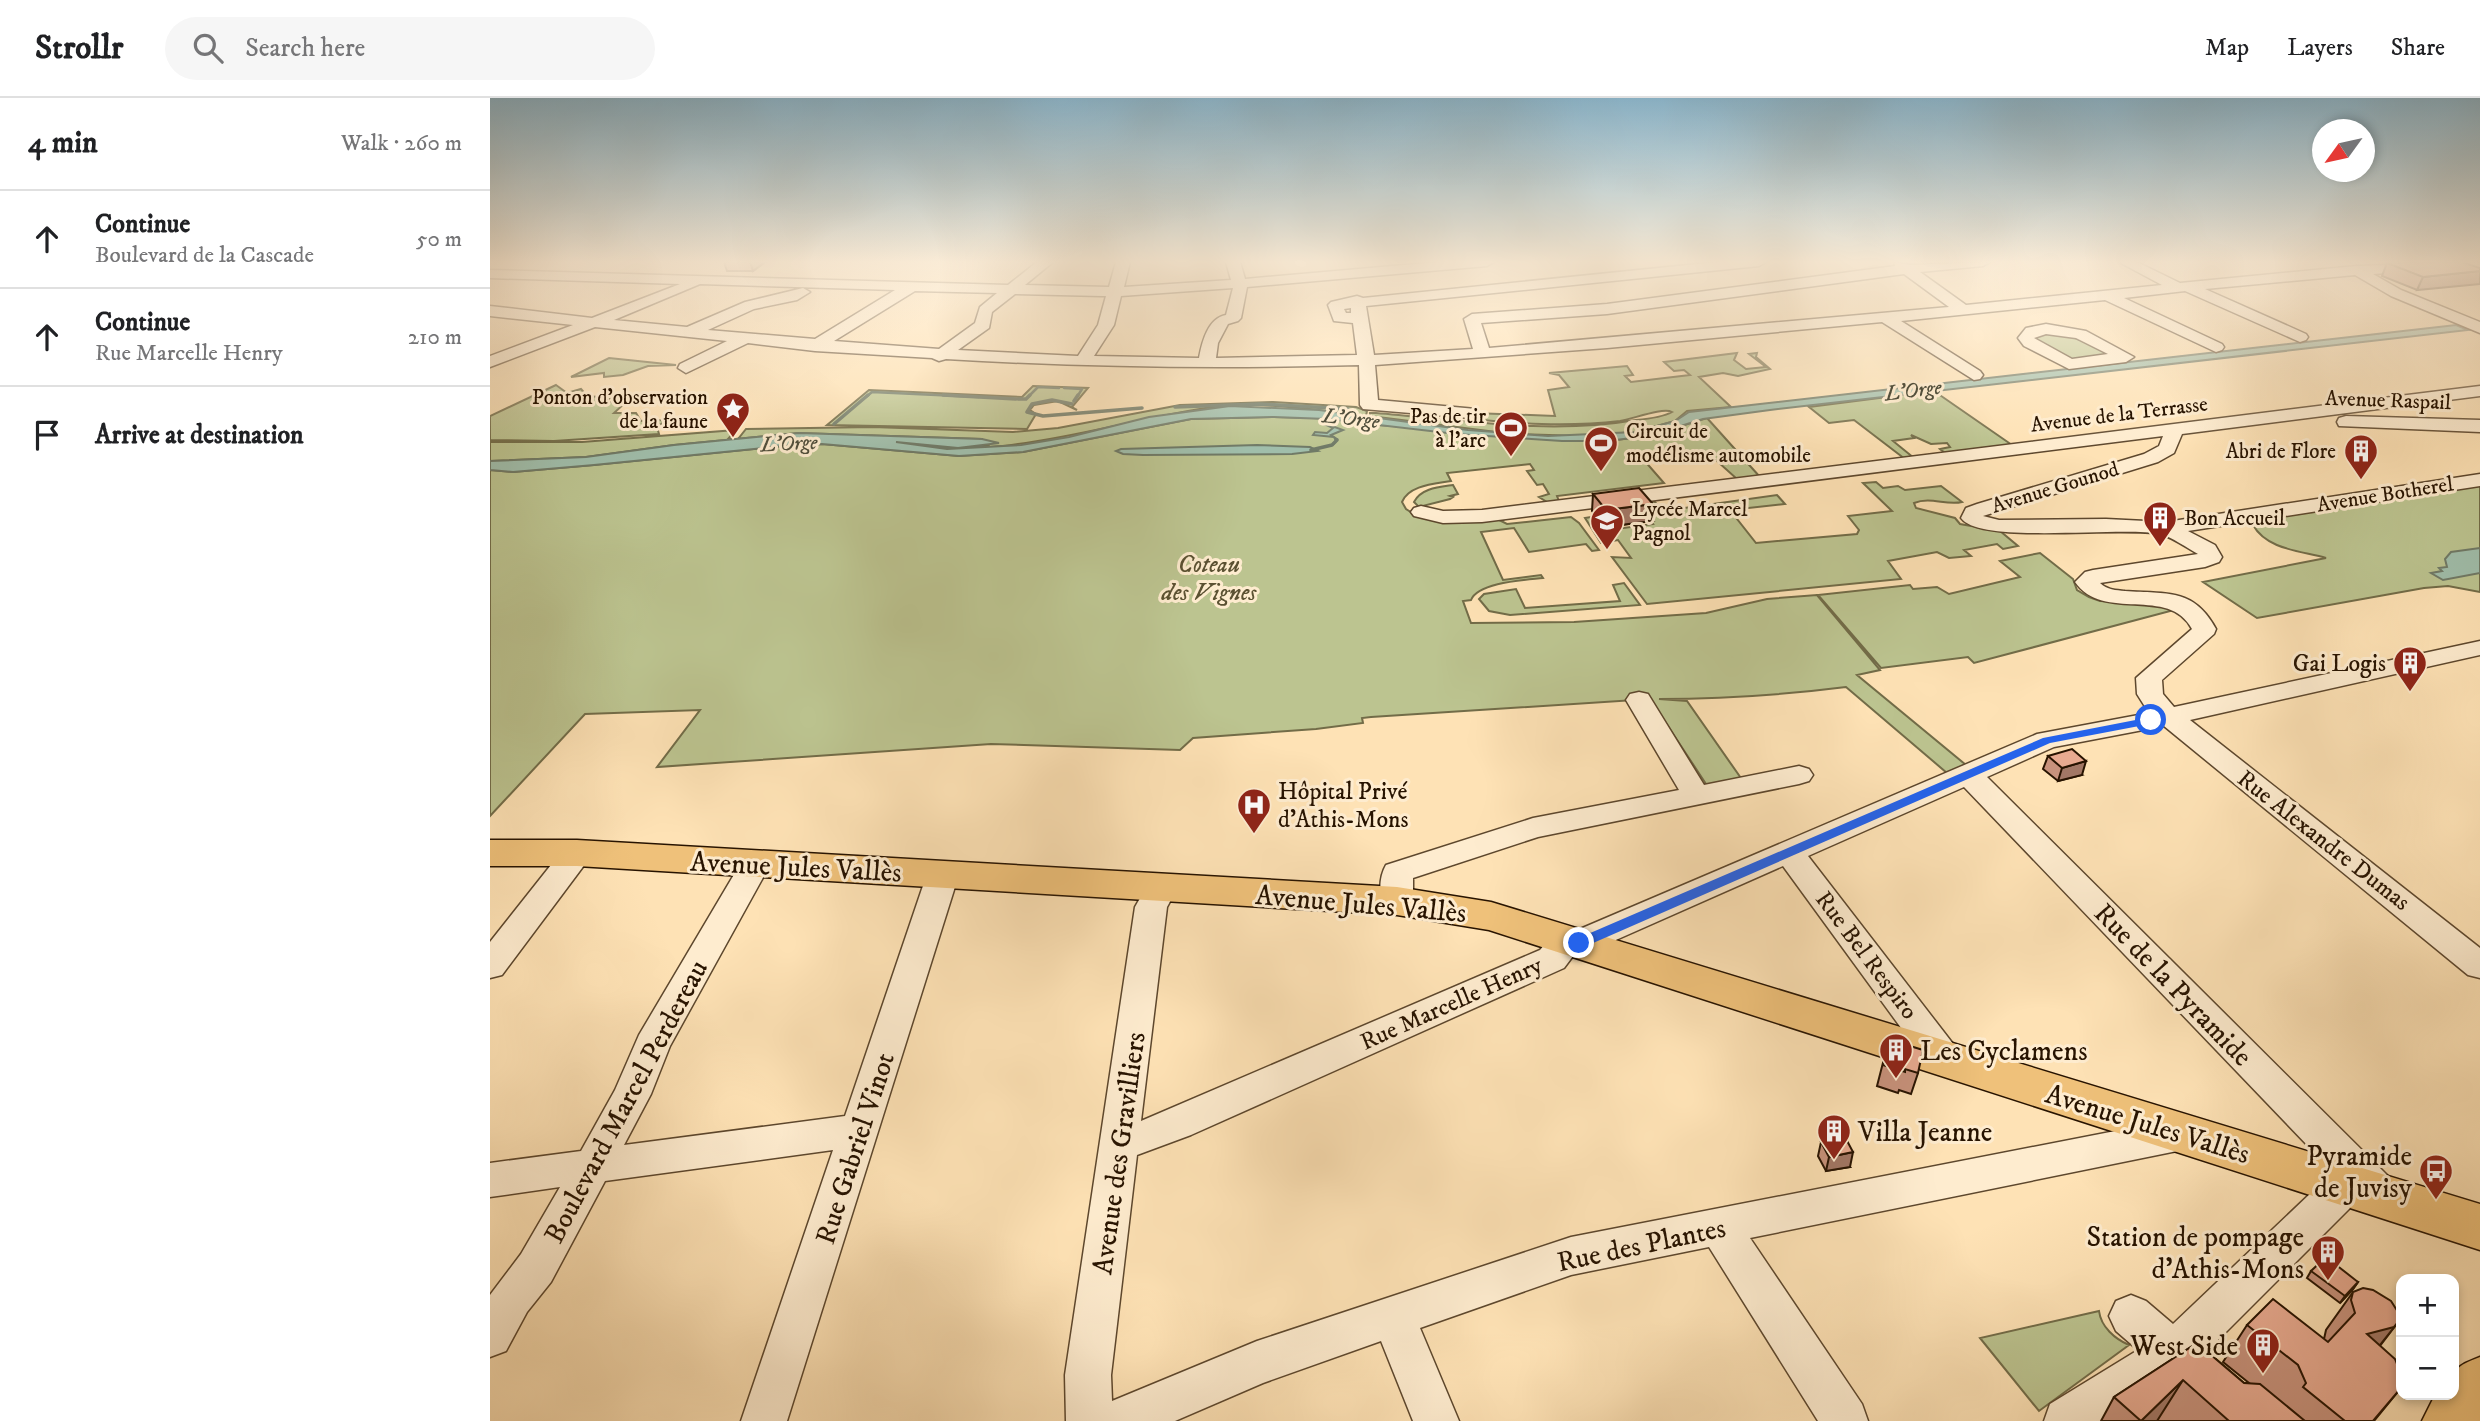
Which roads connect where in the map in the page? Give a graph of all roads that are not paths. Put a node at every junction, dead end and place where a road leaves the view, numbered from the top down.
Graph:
1 (591, 324) edge
2 (600, 324) edge
3 (709, 324) edge
4 (851, 324) edge
5 (983, 324) edge
6 (1106, 324) edge
7 (1220, 324) edge
8 (1360, 324) edge
9 (1473, 324) edge
10 (1587, 324) edge
11 (1621, 324) edge
12 (1736, 324) edge
13 (1807, 324) edge
14 (1895, 324) edge
15 (2028, 324) edge
16 (2167, 324) edge
17 (2269, 324) edge
18 (1617, 325) junction
19 (1744, 330) junction
20 (2039, 330) junction
21 (688, 333) junction
22 (2300, 337) dead end
23 (743, 338) junction
24 (815, 346) junction
25 (2216, 347) dead end
26 (1482, 354) junction
27 (939, 356) junction
28 (1365, 360) junction
29 (490, 362) edge
30 (1082, 362) junction
31 (1208, 363) junction
32 (686, 369) dead end
33 (1974, 374) dead end
34 (2480, 391) edge
35 (1470, 413) dead end
36 (2295, 415) junction
37 (2480, 426) edge
38 (2175, 429) junction
39 (2480, 480) edge
40 (1421, 512) dead end
41 (2166, 528) junction
42 (2480, 648) edge
43 (1639, 700) dead end
44 (2167, 715) junction
45 (1968, 774) junction
46 (1799, 775) dead end
47 (1696, 795) junction
48 (1789, 852) junction
49 (490, 853) edge
50 (577, 853) junction
51 (755, 863) junction
52 (943, 874) junction
53 (1161, 887) junction
54 (1397, 901) junction
55 (1579, 943) junction
56 (2474, 954) edge
57 (490, 965) edge
58 (1944, 1059) junction
59 (860, 1130) junction
60 (2182, 1134) junction
61 (1120, 1145) junction
62 (592, 1167) junction
63 (490, 1180) edge
64 (2363, 1190) junction
65 (2480, 1227) edge
66 (1720, 1228) junction
67 (1393, 1316) junction
68 (2131, 1316) dead end
69 (490, 1336) edge
70 (2174, 1353) junction
71 (2480, 1385) edge
72 (2214, 1387) edge
73 (764, 1421) edge
74 (1089, 1421) edge
75 (1120, 1421) edge
76 (1436, 1421) edge
77 (1845, 1421) edge
78 (2067, 1421) edge
79 (2451, 1421) edge

1 - 29 street
2 - 21 street
3 - 21 street
4 - 24 street
5 - 27 street
6 - 30 street
7 - 31 street
8 - 28 street
9 - 26 street
10 - 18 street
11 - 18 street
12 - 19 street
13 - 19 street
14 - 33 street
15 - 20 street
16 - 25 street
17 - 22 street
18 - 19 street
18 - 26 street
20 - 20 street
21 - 23 street
23 - 24 street
23 - 32 street
24 - 27 street
26 - 28 street
27 - 30 street
28 - 31 street
28 - 35 street
30 - 31 street
34 - 36 street, Avenue de la Terrasse
36 - 37 street, Avenue Raspail
36 - 38 street, Avenue de la Terrasse
38 - 40 street, Avenue de la Terrasse
38 - 41 street, Avenue Gounod
39 - 41 street, Avenue Botherel
41 - 44 street, Avenue Gounod
42 - 44 street, Rue Marcelle Henry
43 - 47 street
44 - 45 street, Rue Marcelle Henry
44 - 56 street, Rue Alexandre Dumas
45 - 48 street, Rue Marcelle Henry
45 - 64 street, Rue de la Pyramide
46 - 47 street
47 - 54 street
48 - 55 street, Rue Marcelle Henry
48 - 58 street, Rue Bel Respiro
49 - 50 main road, Avenue Jules Vallès
50 - 51 main road, Avenue Jules Vallès
50 - 57 street
51 - 52 main road, Avenue Jules Vallès
51 - 62 street, Boulevard Marcel Perdereau
52 - 53 main road, Avenue Jules Vallès
52 - 59 street, Rue Gabriel Vinot
53 - 54 main road, Avenue Jules Vallès
53 - 61 street, Avenue des Gravilliers
54 - 55 main road, Avenue Jules Vallès
55 - 58 main road, Avenue Jules Vallès
55 - 61 street, Rue Marcelle Henry
58 - 60 main road, Avenue Jules Vallès
59 - 62 street
59 - 73 street, Rue Gabriel Vinot
60 - 64 main road, Avenue Jules Vallès
60 - 66 street, Rue des Plantes
61 - 74 street, Avenue des Gravilliers
62 - 63 street
62 - 69 street, Boulevard Marcel Perdereau
64 - 65 main road, Avenue Jules Vallès
64 - 70 street
66 - 67 street, Rue des Plantes
66 - 77 street
67 - 75 street, Rue des Plantes
67 - 76 street
68 - 70 street
70 - 72 street
70 - 78 street
71 - 79 main road

